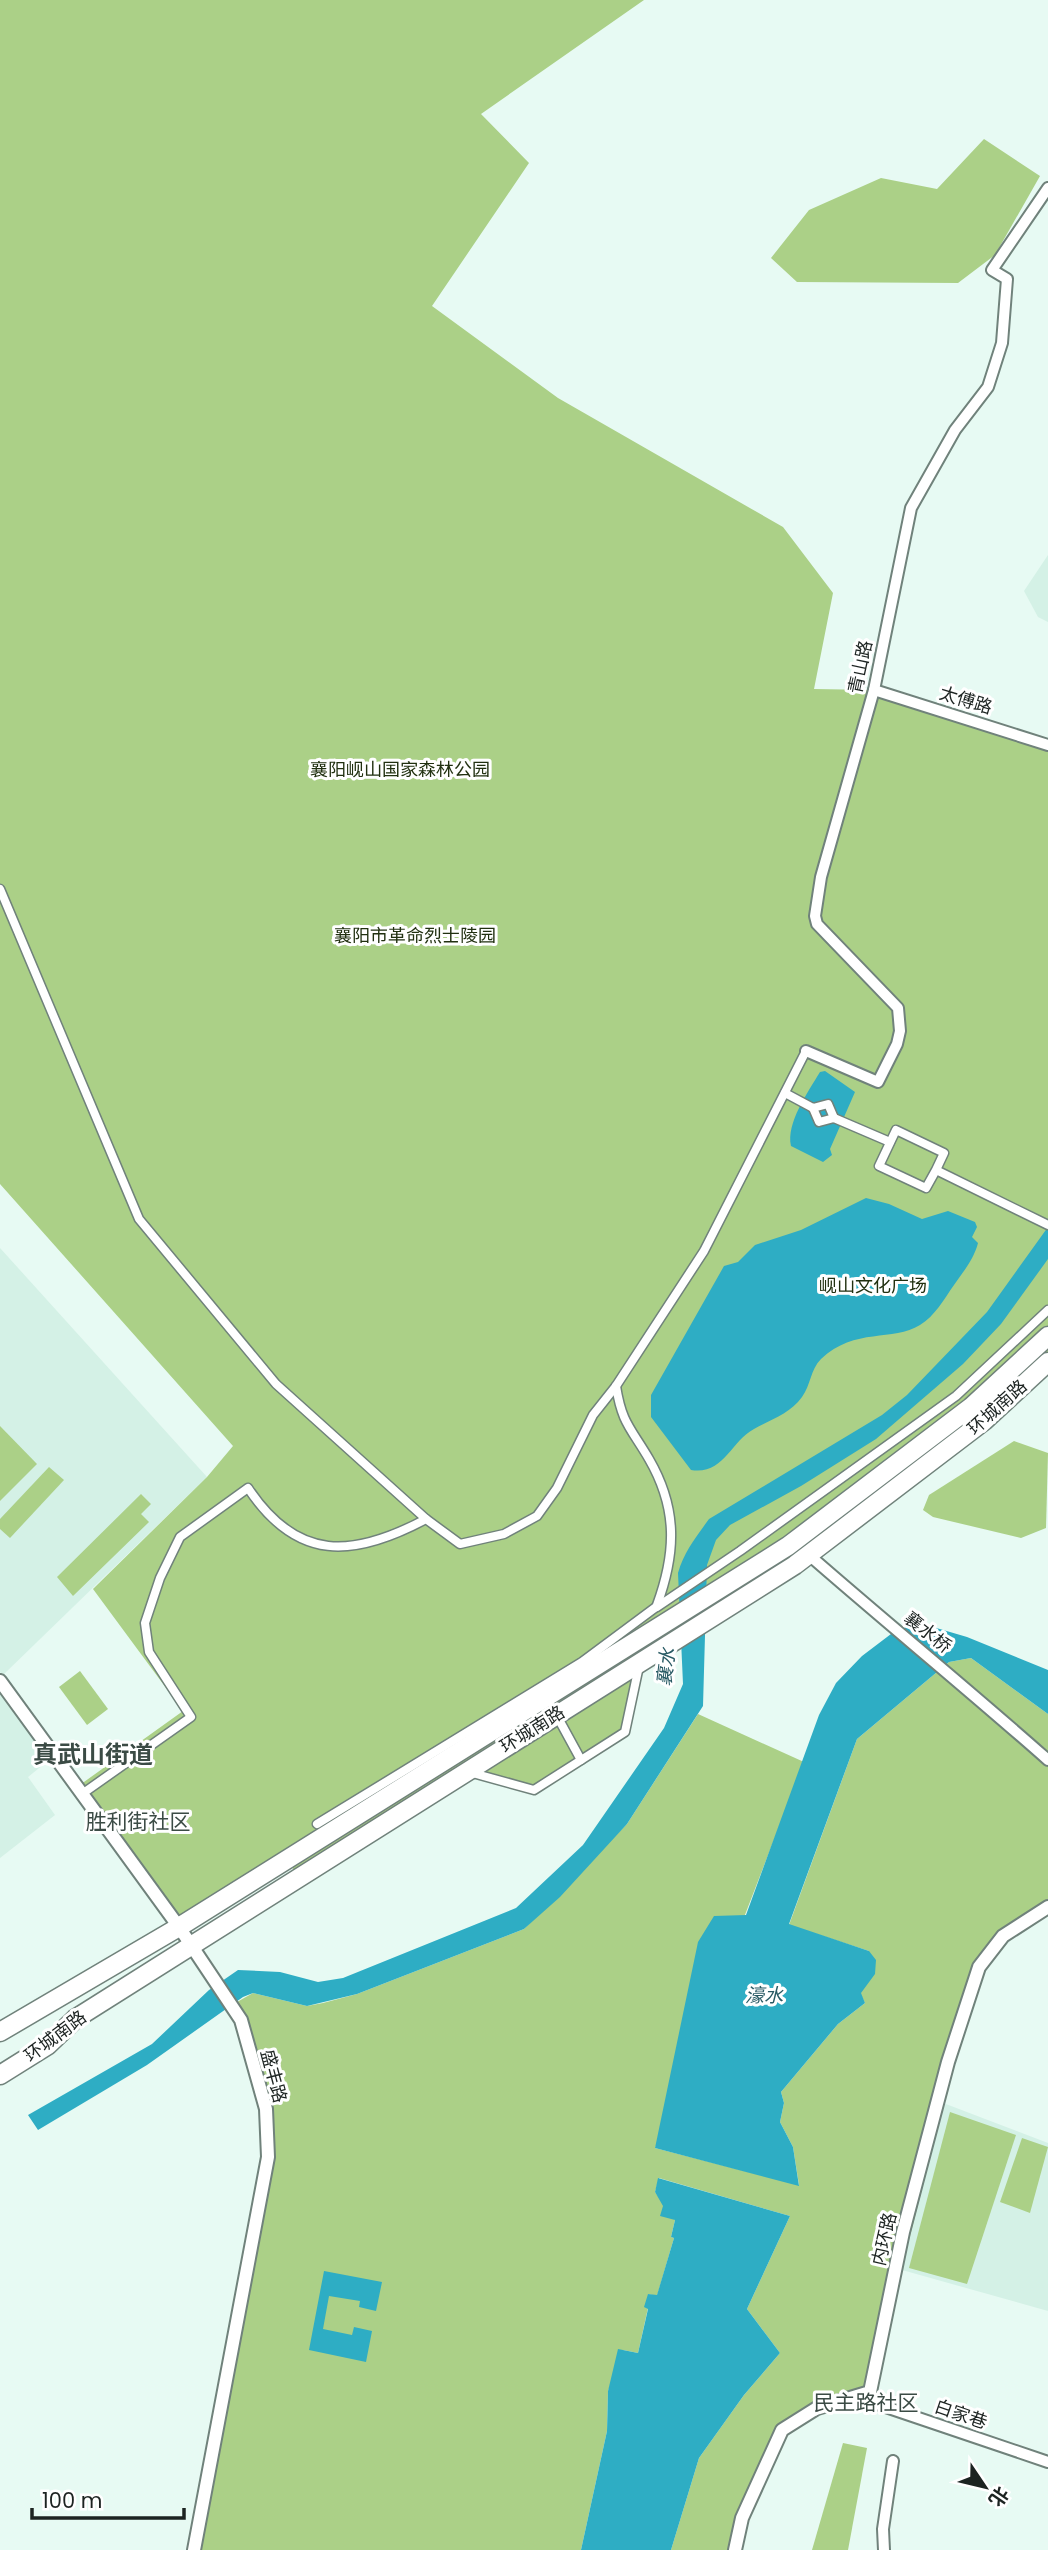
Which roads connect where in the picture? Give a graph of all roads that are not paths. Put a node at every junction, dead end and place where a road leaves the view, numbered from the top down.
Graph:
1 (1048, 188) edge
2 (874, 690) junction
3 (1048, 745) edge
4 (0, 889) edge
5 (806, 1051) joint
6 (785, 1093) junction
7 (813, 1108) junction
8 (838, 1120) junction
9 (890, 1142) junction
10 (936, 1170) junction
11 (1048, 1225) edge
12 (1048, 1310) edge
13 (1048, 1336) edge
14 (1048, 1362) edge
15 (616, 1386) junction
16 (426, 1519) junction
17 (809, 1555) junction
18 (656, 1607) junction
19 (647, 1655) junction
20 (0, 1681) edge
21 (556, 1713) junction
22 (581, 1760) junction
23 (1048, 1760) edge
24 (465, 1771) junction
25 (82, 1794) junction
26 (317, 1825) dead end
27 (1048, 1907) edge
28 (178, 1927) junction
29 (191, 1945) junction
30 (63, 1997) junction
31 (75, 2019) junction
32 (0, 2032) edge
33 (0, 2041) edge
34 (0, 2066) edge
35 (0, 2075) edge
36 (870, 2392) junction
37 (893, 2461) dead end
38 (1048, 2462) edge
39 (194, 2550) edge
40 (735, 2550) edge
41 (884, 2550) edge

1 - 2 street, 青山路
2 - 3 street, 太傅路
2 - 5 street, 青山路
4 - 16 street
5 - 6 street
6 - 7 street
6 - 15 street
7 - 8 street
7 - 8 street
8 - 9 street
9 - 10 street
9 - 10 street
10 - 11 street
12 - 18 street
13 - 28 highway, 环城南路
14 - 17 highway, 环城南路
15 - 16 street
15 - 18 street
16 - 25 street
17 - 19 highway, 环城南路
17 - 23 street, 襄水桥
18 - 26 street
19 - 21 highway, 环城南路
19 - 22 street
20 - 25 street, 盛丰路
21 - 22 street
21 - 24 highway, 环城南路
22 - 24 street
24 - 29 highway, 环城南路
25 - 28 street, 盛丰路
27 - 36 street, 内环路
28 - 29 street, 盛丰路
28 - 30 highway, 环城南路
29 - 31 highway, 环城南路
29 - 39 street, 盛丰路
30 - 32 highway, 环城南路
30 - 33 highway
31 - 34 highway
31 - 35 highway, 环城南路
36 - 38 street, 白家巷
36 - 40 street
37 - 41 street

